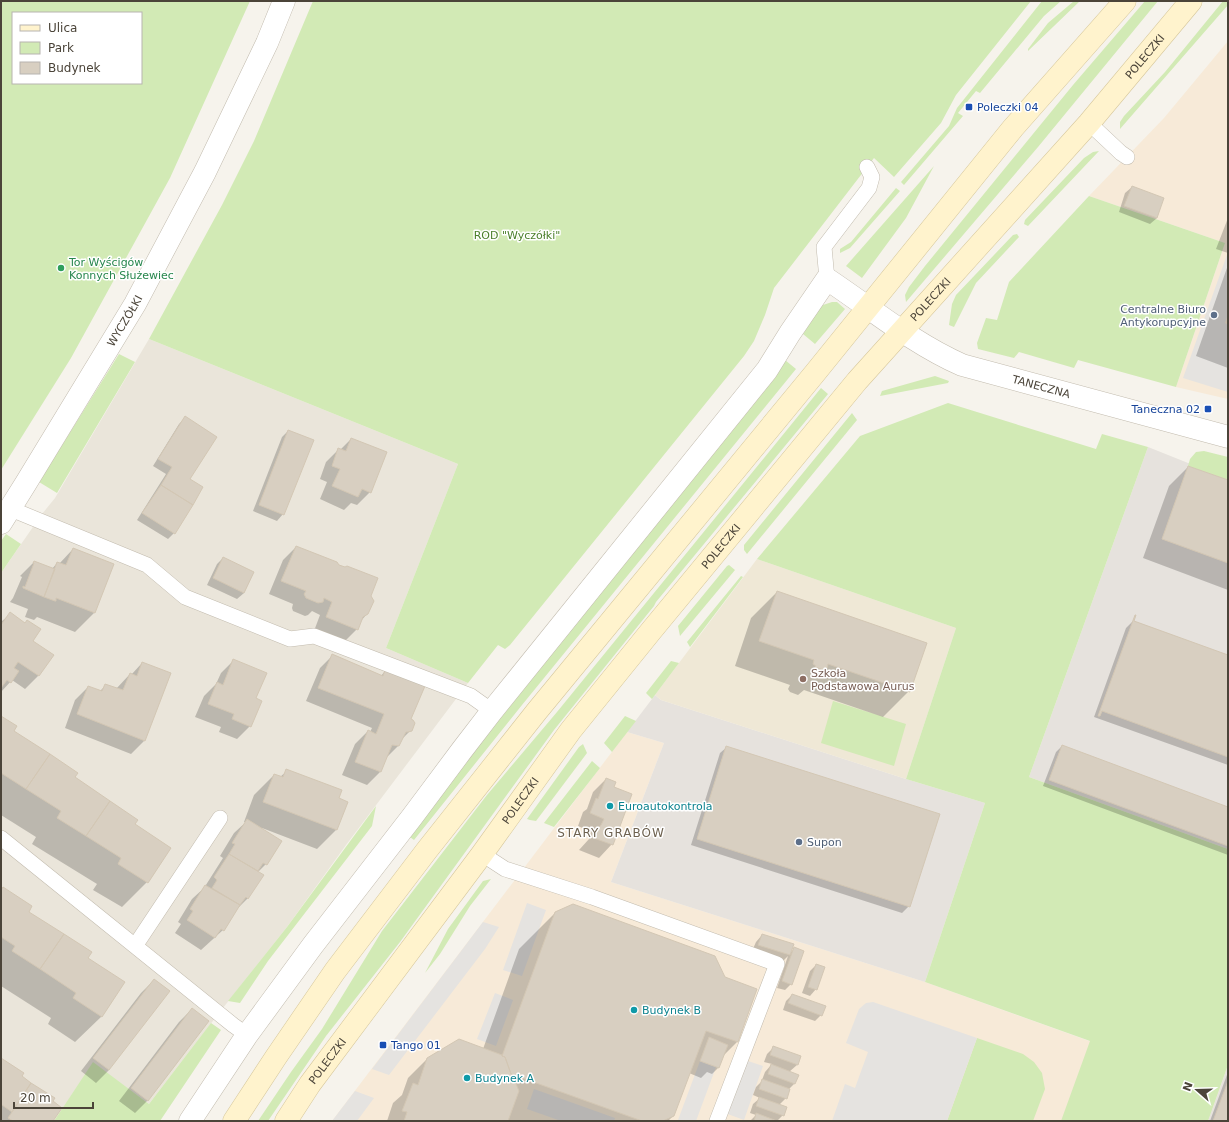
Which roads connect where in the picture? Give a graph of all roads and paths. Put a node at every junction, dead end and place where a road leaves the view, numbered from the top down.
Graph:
1 (284, 1) edge
2 (1125, 1) edge
3 (1191, 1) edge
4 (1088, 123) junction
5 (1127, 157) dead end
6 (868, 167) dead end
7 (828, 279) junction
8 (868, 307) junction
9 (903, 331) junction
10 (1228, 437) edge
11 (6, 516) edge
12 (492, 711) junction
13 (220, 818) dead end
14 (1, 838) edge
15 (482, 854) junction
16 (135, 946) junction
17 (247, 1034) junction
18 (190, 1121) edge
19 (234, 1121) edge
20 (286, 1121) edge
21 (717, 1121) edge

1 - 11 street, WYCZÓŁKI
2 - 8 main road
3 - 4 main road, POLECZKI
4 - 5 lane
4 - 9 main road, POLECZKI
6 - 7 lane
7 - 8 street
7 - 12 street
8 - 9 street, TANECZNA
8 - 19 main road
9 - 10 street, TANECZNA
9 - 15 main road, POLECZKI
11 - 12 lane
12 - 17 street
13 - 16 lane
14 - 16 lane
15 - 20 main road, POLECZKI
15 - 21 lane
16 - 17 lane
17 - 18 street

